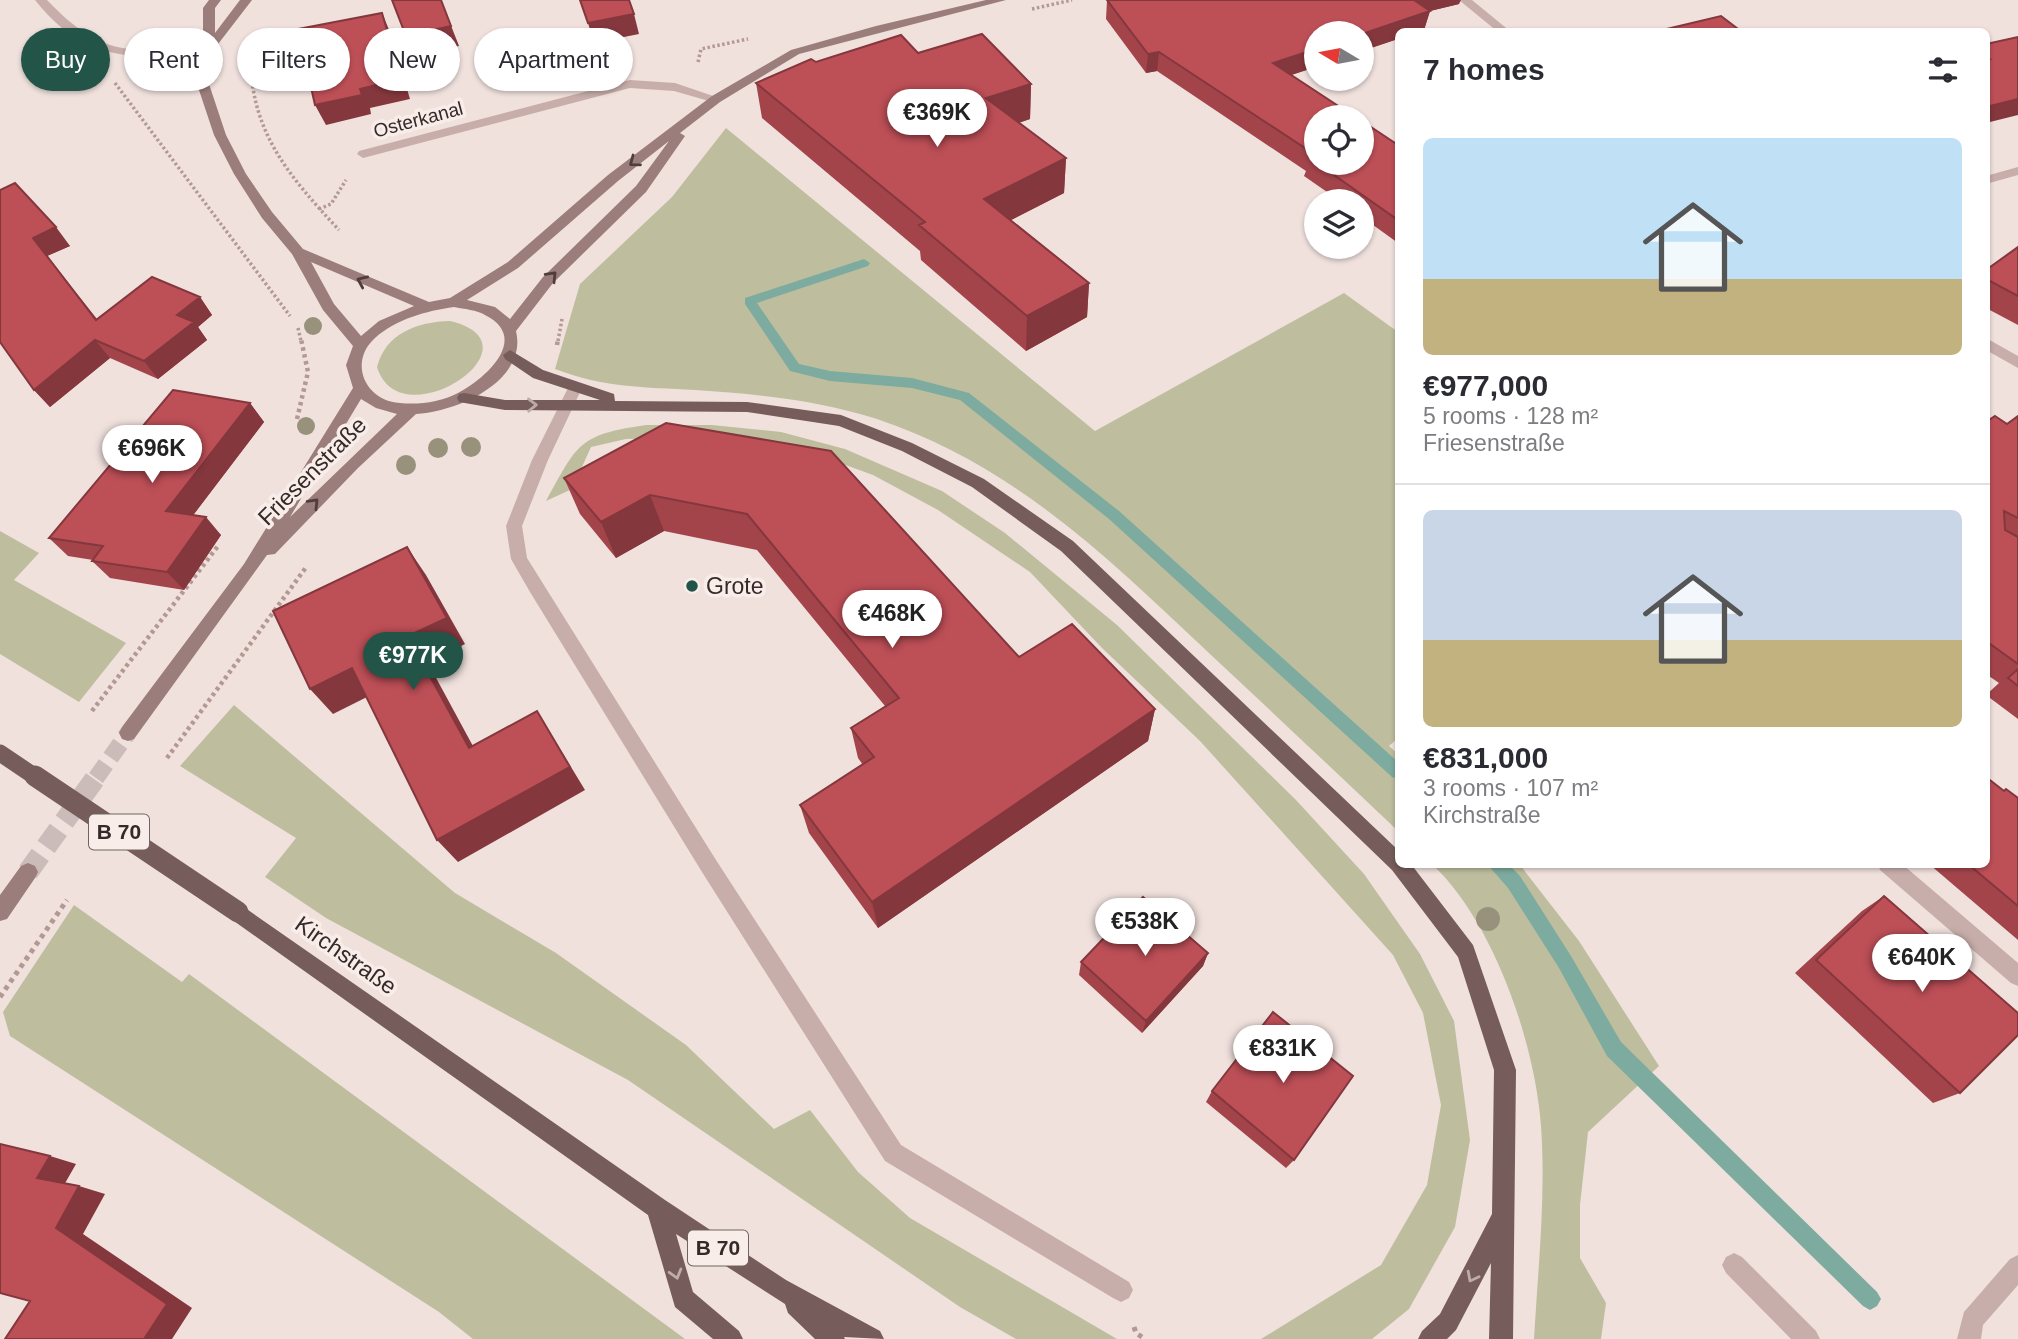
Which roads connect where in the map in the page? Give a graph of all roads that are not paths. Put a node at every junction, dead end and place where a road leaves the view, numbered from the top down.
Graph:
1 (41, 0) edge
2 (215, 0) edge
3 (1000, 0) edge
4 (1465, 0) edge
5 (242, 4) edge
6 (209, 28) edge
7 (1501, 28) edge
8 (223, 29) edge
9 (124, 52) edge
10 (205, 91) edge
11 (716, 99) junction
12 (689, 121) junction
13 (363, 154) road end
14 (2018, 172) edge
15 (1990, 179) edge
16 (299, 252) junction
17 (454, 302) junction
18 (426, 306) junction
19 (510, 329) junction
20 (361, 346) junction
21 (1990, 346) edge
22 (510, 355) junction
23 (2018, 363) edge
24 (360, 389) junction
25 (571, 396) junction
26 (464, 398) junction
27 (411, 410) junction
28 (250, 569) junction
29 (128, 733) tunnel mouth
30 (0, 753) edge
31 (1395, 860) edge
32 (1402, 868) edge
33 (1892, 868) edge
34 (28, 872) tunnel mouth
35 (0, 912) edge
36 (2018, 976) edge
37 (657, 1208) junction
38 (1503, 1216) junction
39 (1734, 1265) dead end
40 (2018, 1267) edge
41 (778, 1288) junction
42 (1121, 1290) dead end
43 (731, 1339) edge
44 (833, 1339) edge
45 (872, 1339) edge
46 (1430, 1339) edge
47 (1501, 1339) edge
48 (1808, 1339) edge
49 (1969, 1339) edge

1 - 9 street
2 - 6 main road
3 - 11 main road
4 - 7 street
5 - 8 main road
10 - 16 main road
11 - 12 main road
11 - 13 street, Osterkanal
12 -> 17 main road
19 -> 12 main road
14 - 15 street
18 -> 16 main road
16 - 20 main road
17 - 18 main road
17 - 19 main road
18 - 20 main road
19 - 22 main road
20 - 24 main road
21 - 23 street
22 - 25 main road
22 - 26 main road
24 - 27 main road
24 - 28 main road, Friesenstraße
26 -> 25 main road
25 - 31 main road
25 - 42 street
26 - 27 main road
28 -> 27 main road, Friesenstraße
28 - 29 main road, Friesenstraße
30 - 37 main road, Kirchstraße / B 70, bridge
32 - 38 main road
33 - 36 street
34 - 35 main road
37 - 41 main road, B 70
37 -> 43 main road
38 -> 46 main road
38 - 47 main road
39 - 48 street
40 - 49 street
41 - 44 main road, B 70
41 - 45 main road, B 70

